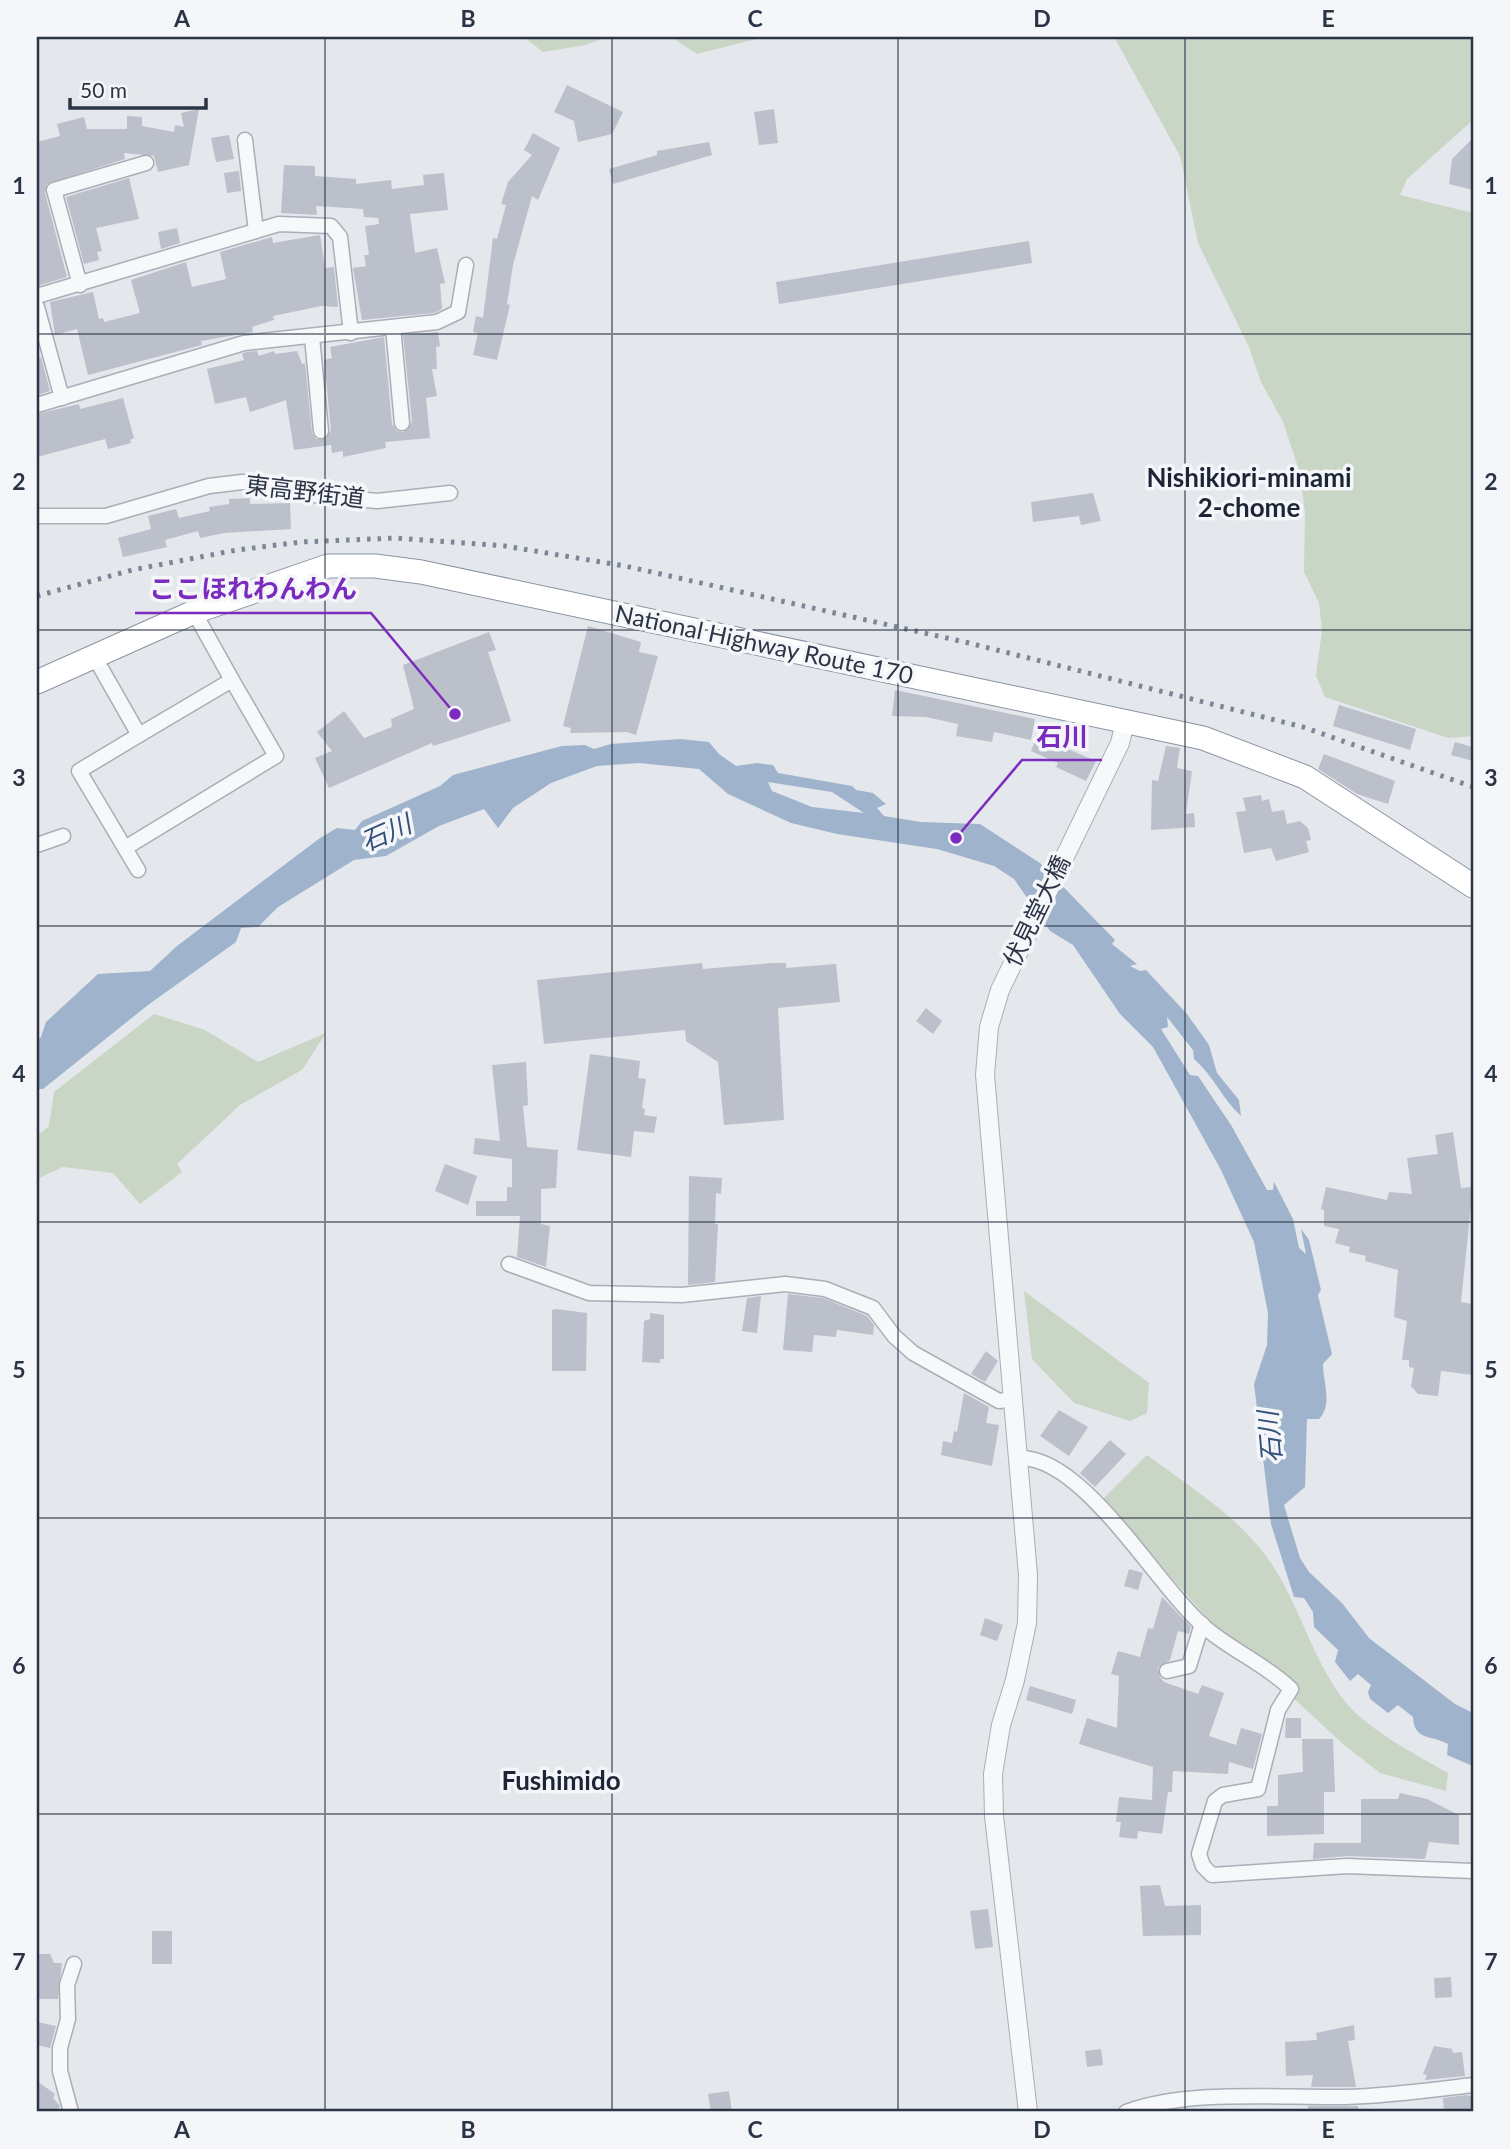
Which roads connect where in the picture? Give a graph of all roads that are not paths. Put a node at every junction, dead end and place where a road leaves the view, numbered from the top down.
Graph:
1 (245, 140) dead end
2 (146, 163) dead end
3 (256, 231) junction
4 (466, 265) dead end
5 (80, 285) junction
6 (37, 296) edge
7 (37, 307) edge
8 (393, 327) junction
9 (351, 333) junction
10 (312, 337) junction
11 (62, 398) junction
12 (37, 405) edge
13 (401, 423) dead end
14 (321, 430) dead end
15 (450, 493) dead end
16 (37, 516) edge
17 (194, 612) junction
18 (94, 656) junction
19 (232, 680) junction
20 (37, 682) edge
21 (1125, 722) junction
22 (139, 735) junction
23 (63, 836) dead end
24 (37, 845) edge
25 (125, 848) junction
26 (138, 870) dead end
27 (1473, 886) edge
28 (509, 1264) dead end
29 (1013, 1399) junction
30 (1018, 1458) junction
31 (1202, 1624) junction
32 (1167, 1671) dead end
33 (1473, 1871) edge
34 (74, 1964) dead end
35 (1473, 2085) edge
36 (71, 2112) edge
37 (1028, 2112) edge
38 (1126, 2112) edge

1 - 3 street
2 - 5 street
3 - 5 street
3 - 9 street
4 - 8 street
5 - 6 street
7 - 11 street
8 - 9 street
8 - 13 street
9 - 10 street
10 - 11 street
10 - 14 street
11 - 12 street
15 - 16 street, 東高野街道
17 - 18 highway, National Highway Route 170
17 - 19 street
17 - 21 highway, National Highway Route 170
18 - 20 highway, National Highway Route 170
18 - 22 street
19 - 22 street
19 - 25 street
21 - 27 highway, National Highway Route 170
21 - 29 street, 伏見堂大橋
22 - 25 street
23 - 24 street
25 - 26 street
28 - 29 street
29 - 30 street, 伏見堂大橋
30 - 31 street
30 - 37 street, 伏見堂大橋
31 - 32 street
31 - 33 street
34 - 36 street
35 - 38 street

